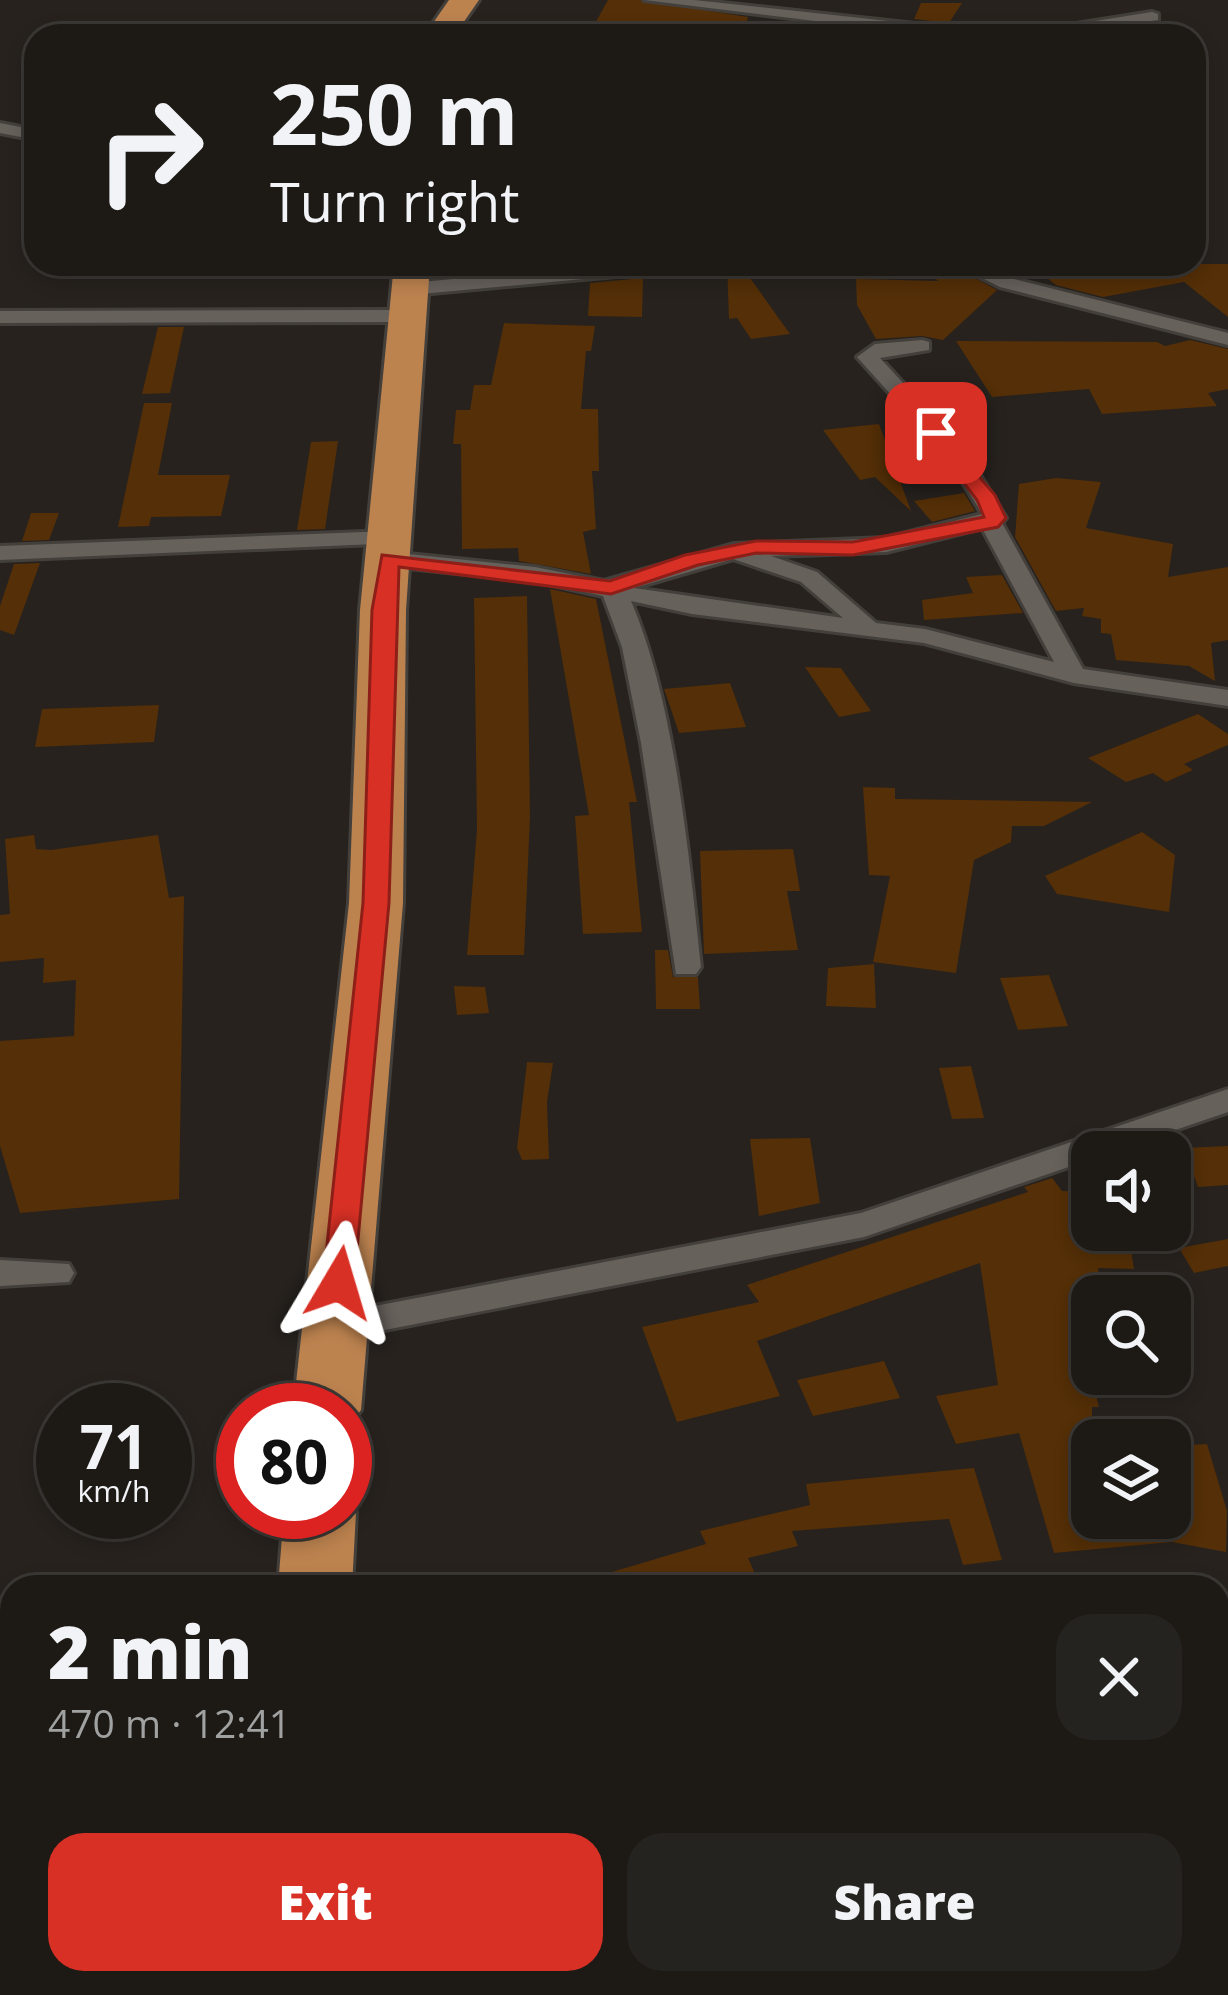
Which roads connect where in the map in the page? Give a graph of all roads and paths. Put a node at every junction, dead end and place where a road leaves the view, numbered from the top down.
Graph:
1 (652, 0) edge
2 (1153, 17) dead end
3 (871, 24) edge
4 (1100, 24) edge
5 (555, 276) edge
6 (991, 276) edge
7 (409, 290) edge
8 (0, 317) edge
9 (1228, 339) edge
10 (922, 346) dead end
11 (990, 522) junction
12 (390, 549) junction
13 (734, 551) junction
14 (0, 553) edge
15 (611, 587) junction
16 (866, 626) junction
17 (1074, 674) junction
18 (1228, 685) edge
19 (1199, 692) junction
20 (1228, 698) edge
21 (686, 967) dead end
22 (1228, 1100) edge
23 (0, 1273) edge
24 (57, 1273) dead end
25 (333, 1327) junction
26 (329, 1383) edge
27 (318, 1539) edge
28 (316, 1575) edge

1 - 3 street
2 - 4 street
5 - 7 street
6 - 9 street
7 - 8 street
7 - 12 highway
10 - 11 street
11 - 13 street
11 - 17 street
12 - 14 street
12 - 15 street
12 - 25 highway
13 - 15 street
13 - 16 street
15 - 16 street
15 - 21 street
16 - 17 street
17 - 19 street
18 - 19 street
19 - 20 street
22 - 25 street
23 - 24 street
25 - 26 highway
27 - 28 highway

